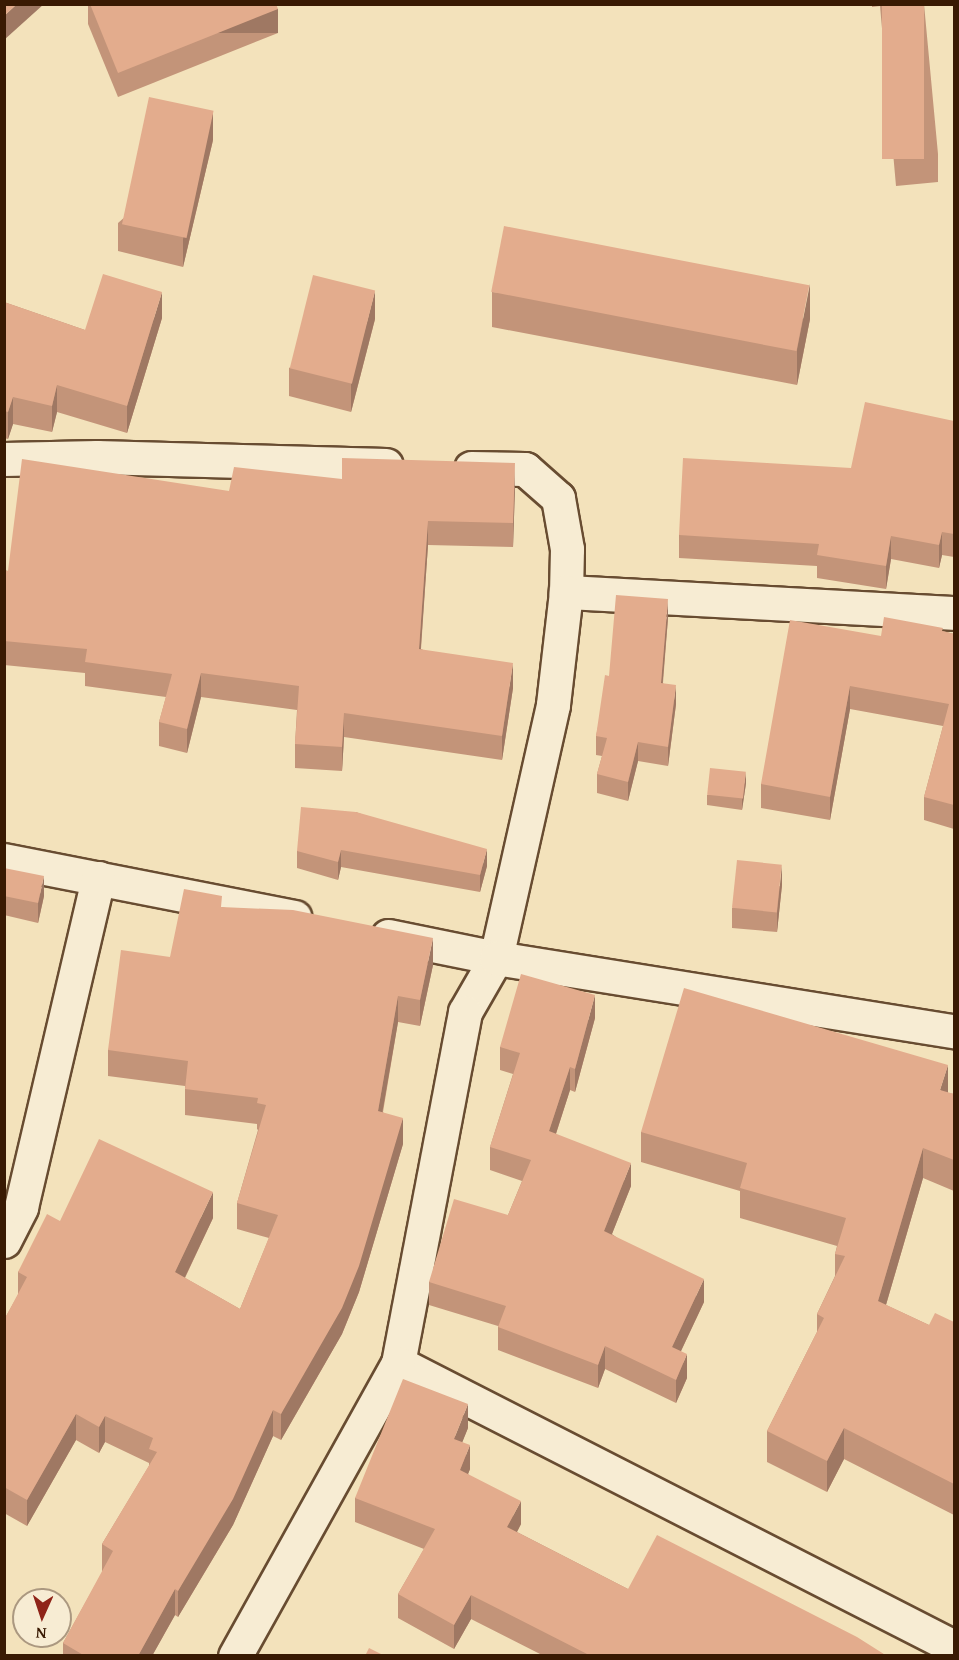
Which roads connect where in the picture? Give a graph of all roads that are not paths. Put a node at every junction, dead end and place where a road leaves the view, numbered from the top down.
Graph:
1 (4, 459) edge
2 (566, 592) junction
3 (954, 613) edge
4 (4, 860) edge
5 (98, 878) junction
6 (320, 922) edge
7 (355, 929) edge
8 (496, 958) junction
9 (954, 1031) edge
10 (4, 1241) edge
11 (398, 1363) junction
12 (954, 1647) edge
13 (235, 1656) edge

1 - 2 street
2 - 3 street
2 - 8 street
4 - 5 street
5 - 6 street
5 - 10 street
7 - 8 street
8 - 9 street
8 - 11 street
11 - 12 street
11 - 13 street

